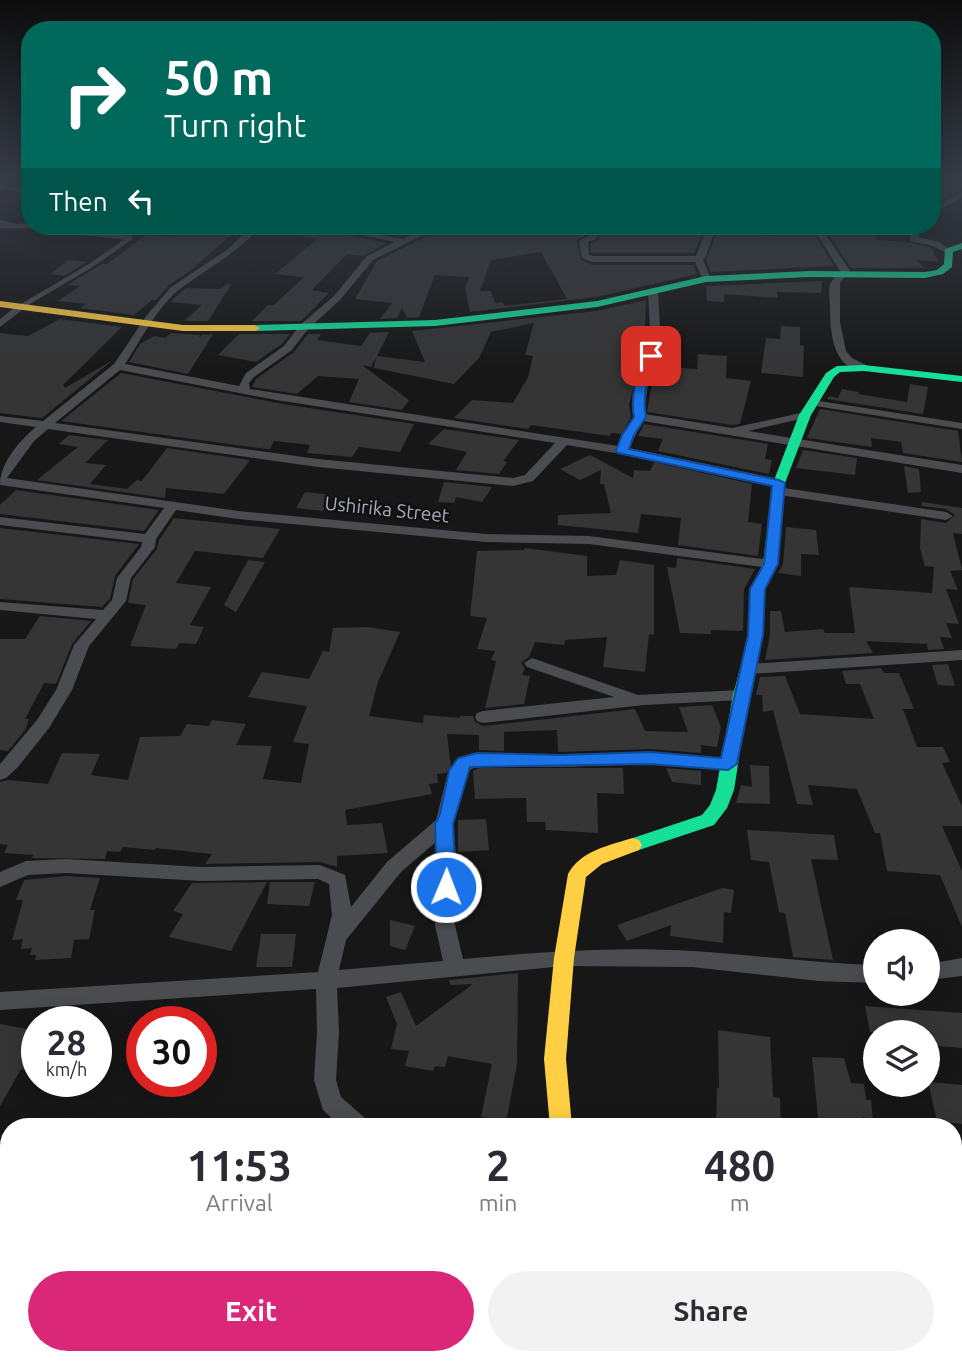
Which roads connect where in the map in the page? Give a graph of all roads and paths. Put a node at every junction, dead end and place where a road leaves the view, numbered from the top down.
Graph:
1 (123, 243) edge
2 (240, 243) edge
3 (399, 243) edge
4 (583, 243) edge
5 (706, 243) edge
6 (828, 243) edge
7 (930, 243) edge
8 (955, 248) edge
9 (698, 259) junction
10 (842, 274) junction
11 (706, 278) junction
12 (653, 293) junction
13 (0, 304) edge
14 (22, 306) junction
15 (0, 324) edge
16 (146, 324) junction
17 (304, 327) junction
18 (118, 366) junction
19 (864, 368) junction
20 (962, 379) edge
21 (245, 391) junction
22 (809, 409) junction
23 (640, 417) junction
24 (0, 419) edge
25 (45, 424) junction
26 (962, 425) edge
27 (728, 432) junction
28 (563, 442) junction
29 (794, 442) junction
30 (622, 451) junction
31 (962, 469) edge
32 (0, 480) edge
33 (778, 487) junction
34 (173, 506) junction
35 (946, 516) dead end
36 (0, 521) edge
37 (149, 539) junction
38 (771, 564) junction
39 (0, 606) edge
40 (106, 615) junction
41 (962, 655) edge
42 (532, 663) dead end
43 (749, 669) junction
44 (741, 695) junction
45 (637, 699) junction
46 (483, 717) dead end
47 (728, 764) junction
48 (0, 774) edge
49 (444, 824) junction
50 (0, 880) edge
51 (339, 936) junction
52 (564, 958) junction
53 (962, 967) edge
54 (455, 969) junction
55 (940, 970) edge
56 (863, 974) edge
57 (326, 980) junction
58 (0, 1002) edge
59 (348, 1118) edge
60 (560, 1118) edge

1 - 14 lane
2 - 16 street
3 - 17 street
4 - 9 street
5 - 9 street
6 - 10 street
7 - 8 street
8 - 10 street
9 - 11 street
10 - 11 street
10 - 19 street
11 - 12 street
12 - 17 street
12 - 23 street
13 - 14 street
14 - 15 street
14 - 16 street
16 - 17 street
16 - 18 street
17 - 21 street
18 - 21 street
18 - 25 street
19 - 20 street
19 - 22 street
21 - 28 street
22 - 26 street
22 - 27 street
22 - 29 street
23 - 27 street
23 - 30 street
24 - 25 street
25 - 28 street
25 - 32 street
27 - 29 street
28 - 30 street
29 - 31 street
29 - 33 street
30 - 33 street
32 - 34 street, Ushirika Street
33 - 35 street
33 - 38 street
34 - 37 street
34 - 38 street, Ushirika Street
36 - 37 street
37 - 40 street
38 - 43 street
39 - 40 street
40 - 48 street
41 - 43 street
42 - 45 street
43 - 44 street
44 - 45 street
44 - 47 street
45 - 46 street
47 - 49 street
47 - 52 street
49 - 51 street
49 - 54 street
50 - 51 street
51 - 57 street
52 - 54 street
52 - 56 street
52 - 60 street
53 - 55 street
54 - 57 street
57 - 58 street
57 - 59 street

